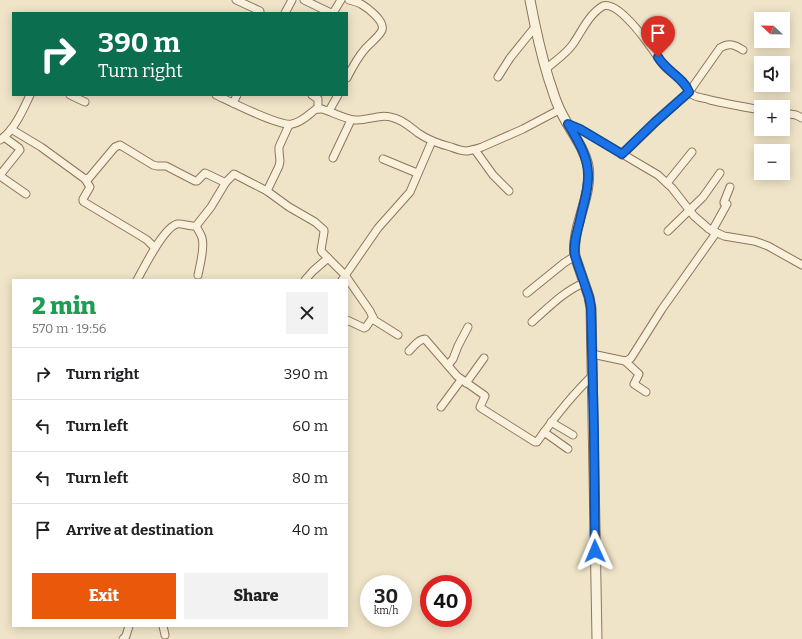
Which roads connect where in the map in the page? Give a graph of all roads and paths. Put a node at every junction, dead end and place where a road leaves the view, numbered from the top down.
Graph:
1 (236, 0) edge
2 (292, 0) edge
3 (304, 0) edge
4 (341, 0) edge
5 (349, 0) edge
6 (530, 0) edge
7 (260, 12) edge
8 (286, 12) edge
9 (330, 12) edge
10 (333, 12) edge
11 (535, 27) junction
12 (743, 50) dead end
13 (546, 68) junction
14 (348, 76) edge
15 (498, 78) dead end
16 (689, 92) junction
17 (29, 96) edge
18 (72, 96) edge
19 (218, 96) edge
20 (236, 96) edge
21 (314, 96) edge
22 (337, 96) edge
23 (85, 102) dead end
24 (233, 103) junction
25 (318, 109) junction
26 (754, 109) edge
27 (559, 110) junction
28 (329, 111) junction
29 (790, 114) edge
30 (802, 118) edge
31 (351, 120) junction
32 (568, 124) junction
33 (289, 125) junction
34 (12, 129) junction
35 (2, 138) edge
36 (432, 142) junction
37 (475, 150) junction
38 (692, 152) dead end
39 (622, 154) junction
40 (333, 158) dead end
41 (383, 159) dead end
42 (417, 173) junction
43 (720, 173) dead end
44 (0, 175) edge
45 (85, 179) junction
46 (226, 182) junction
47 (667, 183) junction
48 (730, 187) dead end
49 (267, 191) junction
50 (509, 191) dead end
51 (26, 194) dead end
52 (689, 210) junction
53 (196, 226) junction
54 (668, 230) dead end
55 (714, 232) junction
56 (155, 248) junction
57 (575, 256) junction
58 (328, 258) junction
59 (802, 265) edge
60 (198, 274) dead end
61 (343, 277) edge
62 (138, 279) edge
63 (306, 279) edge
64 (584, 282) junction
65 (348, 283) edge
66 (527, 293) dead end
67 (373, 317) junction
68 (348, 320) edge
69 (532, 322) dead end
70 (468, 327) dead end
71 (398, 335) dead end
72 (409, 351) dead end
73 (592, 354) junction
74 (484, 358) dead end
75 (625, 361) junction
76 (448, 365) junction
77 (593, 375) junction
78 (463, 382) junction
79 (646, 392) dead end
80 (441, 407) dead end
81 (551, 422) junction
82 (544, 432) junction
83 (573, 435) dead end
84 (568, 449) dead end
85 (130, 627) edge
86 (163, 627) edge
87 (165, 635) dead end
88 (123, 639) edge
89 (597, 639) edge

1 - 7 street
2 - 8 street
3 - 9 street
4 - 10 street
5 - 14 street
6 - 11 street
11 - 13 street
11 - 15 street
12 - 16 street
13 - 16 street
13 - 27 street
16 - 26 street
16 - 39 street
17 - 34 street
18 - 23 street
19 - 24 street
20 - 24 street
21 - 25 street
22 - 28 street
24 - 33 street
25 - 28 street
25 - 33 street
27 - 32 street
27 - 37 street
28 - 31 street
29 - 30 street
31 - 36 street
31 - 40 street
32 - 39 street
32 - 57 street
33 - 49 street
34 - 35 street
34 - 45 street
35 - 44 street
36 - 37 street
36 - 42 street
37 - 50 street
38 - 47 street
39 - 47 street
41 - 42 street
42 - 61 street
43 - 52 street
44 - 51 street
45 - 46 street
45 - 56 street
46 - 49 street
46 - 53 street
47 - 52 street
48 - 55 street
49 - 58 street
52 - 54 street
52 - 55 street
53 - 56 street
53 - 60 street
55 - 59 street
55 - 75 street
56 - 62 street
57 - 64 street
57 - 66 street
58 - 61 street
58 - 63 street
64 - 69 street
64 - 73 street
65 - 67 street
67 - 68 street
67 - 71 street
70 - 76 street
72 - 76 street
73 - 75 street
73 - 77 street
74 - 78 street
75 - 79 street
76 - 78 street
77 - 81 street
77 - 89 street
78 - 80 street
78 - 82 street
81 - 82 street
81 - 83 street
82 - 84 street
85 - 88 street
86 - 87 street

